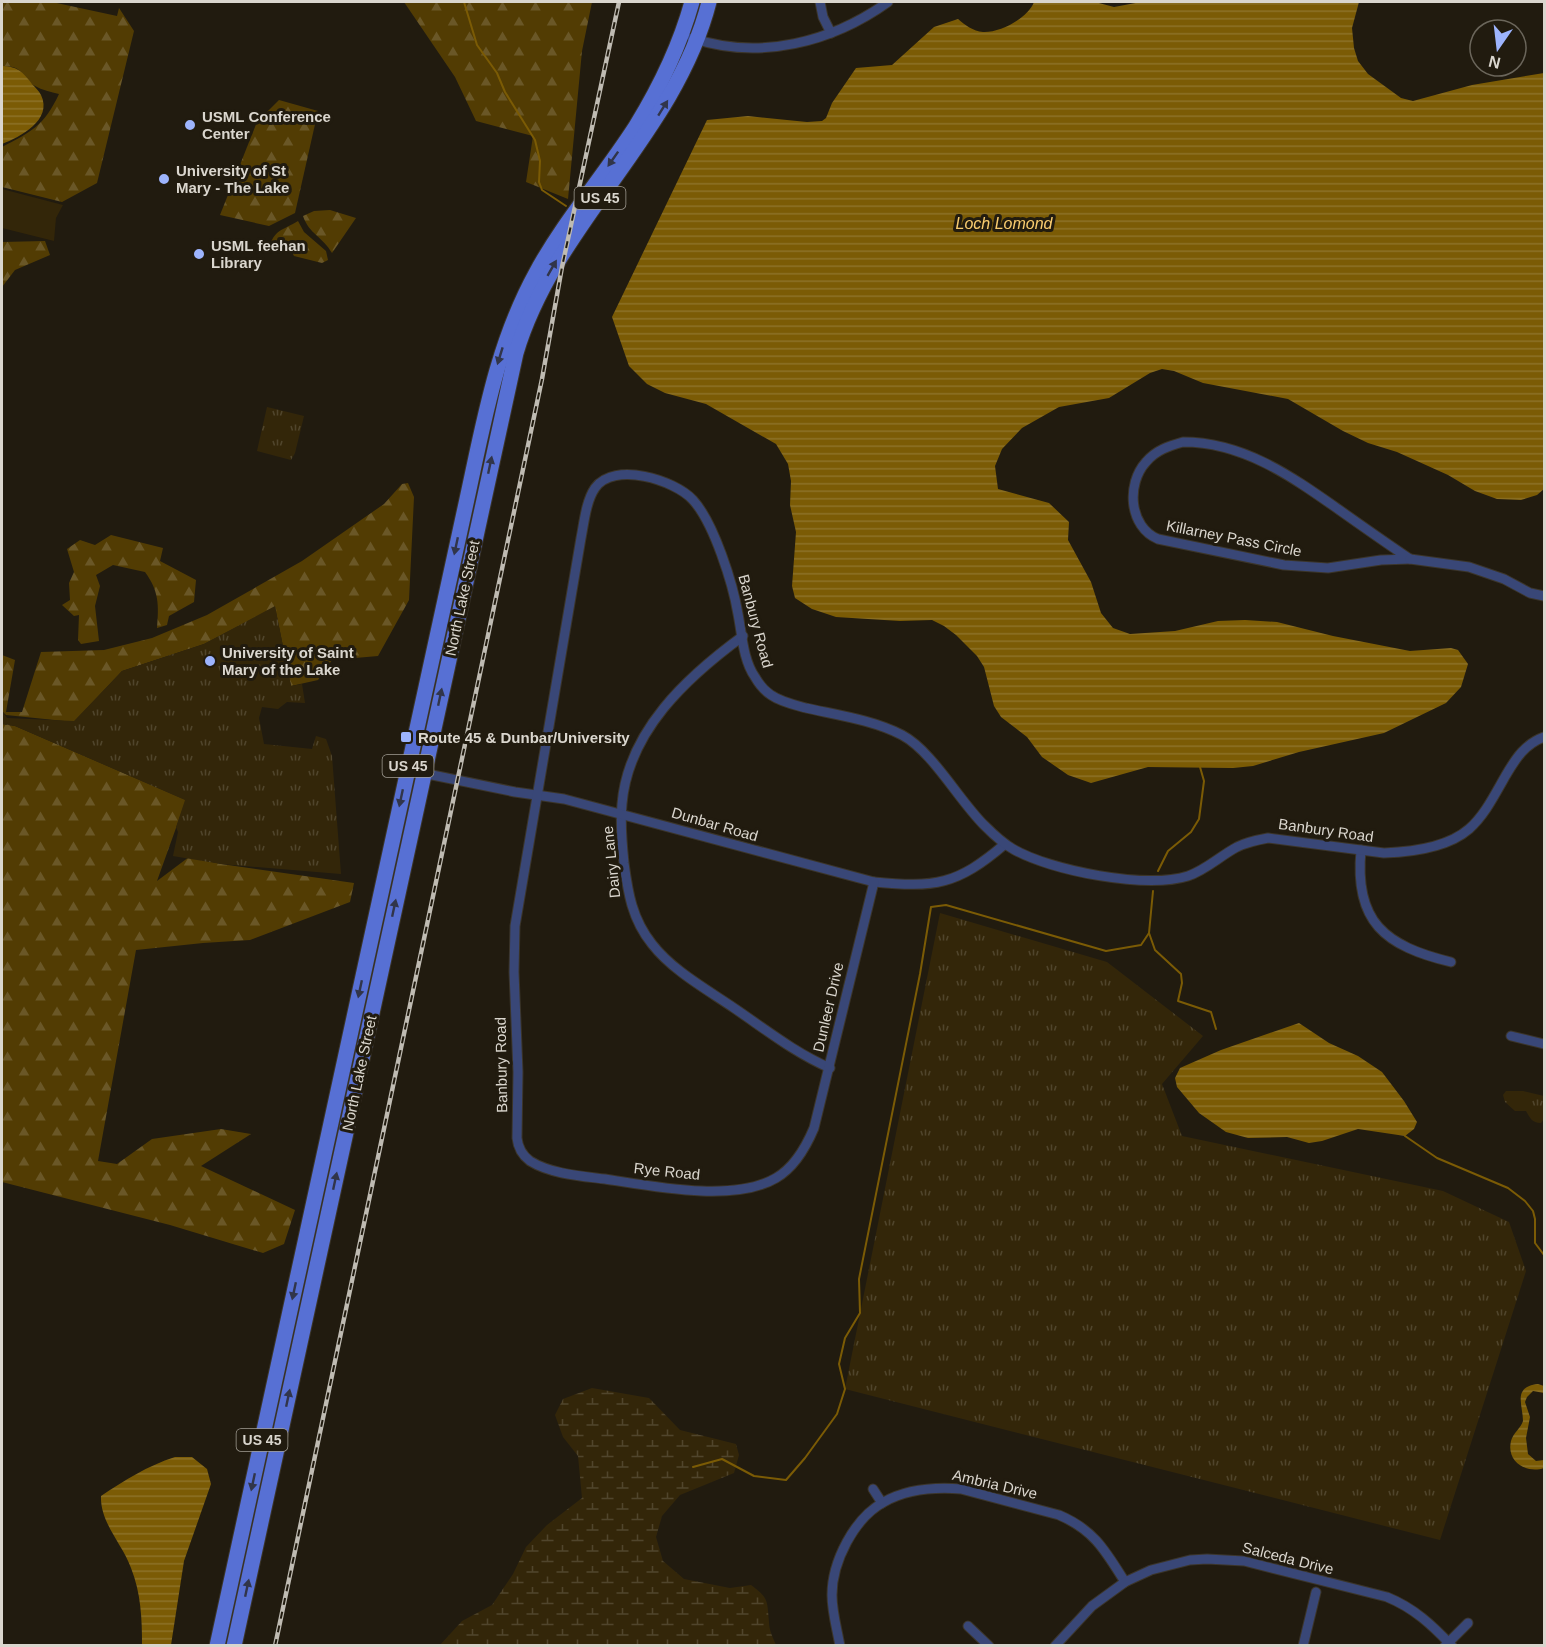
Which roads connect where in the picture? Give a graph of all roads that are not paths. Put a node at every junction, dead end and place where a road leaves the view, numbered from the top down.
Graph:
1 (692, 2) edge
2 (709, 2) edge
3 (819, 2) edge
4 (888, 2) edge
5 (831, 33) junction
6 (681, 34) junction
7 (697, 40) junction
8 (1410, 560) junction
9 (1545, 596) edge
10 (742, 636) junction
11 (1545, 737) edge
12 (408, 770) junction
13 (423, 774) junction
14 (538, 796) junction
15 (621, 813) junction
16 (1005, 844) junction
17 (1362, 850) junction
18 (874, 882) junction
19 (1451, 962) dead end
20 (1511, 1036) dead end
21 (1545, 1044) edge
22 (830, 1068) junction
23 (517, 1138) joint
24 (810, 1138) joint
25 (873, 1489) dead end
26 (882, 1503) junction
27 (1125, 1582) junction
28 (1316, 1592) dead end
29 (1468, 1623) dead end
30 (968, 1626) dead end
31 (1448, 1644) edge
32 (217, 1646) edge
33 (234, 1646) edge
34 (840, 1646) edge
35 (989, 1646) edge
36 (1055, 1646) edge
37 (1303, 1646) edge

1 - 6 main road, North Lake Street / US 45
2 - 7 main road, North Lake Street / US 45
3 - 5 street
4 - 5 street
5 - 7 street
6 - 7 street
6 -> 12 main road, North Lake Street / US 45
13 -> 7 main road, North Lake Street / US 45
8 - 8 street, Killarney Pass Circle
8 - 9 street, Killarney Pass Circle
10 - 14 street, Banbury Road
10 - 15 street, Dairy Lane
10 - 16 street, Banbury Road
11 - 17 street, Banbury Road
12 - 13 street, Dunbar Road
12 -> 32 main road, North Lake Street / US 45
13 - 14 street, Dunbar Road
33 -> 13 main road, North Lake Street / US 45
14 - 15 street, Dunbar Road
14 - 23 street, Banbury Road
15 - 18 street, Dunbar Road
15 - 22 street, Dairy Lane
16 - 17 street, Banbury Road
16 - 18 street, Dunbar Road
17 - 19 street
18 - 22 street, Dunleer Drive
20 - 21 street
22 - 24 street, Dunleer Drive
23 - 24 street, Rye Road
25 - 26 street
26 - 27 street, Ambria Drive
26 - 34 street, Ambria Drive
27 - 31 street, Salceda Drive
27 - 36 street, Salceda Drive
28 - 37 street
29 - 31 street
30 - 35 street

